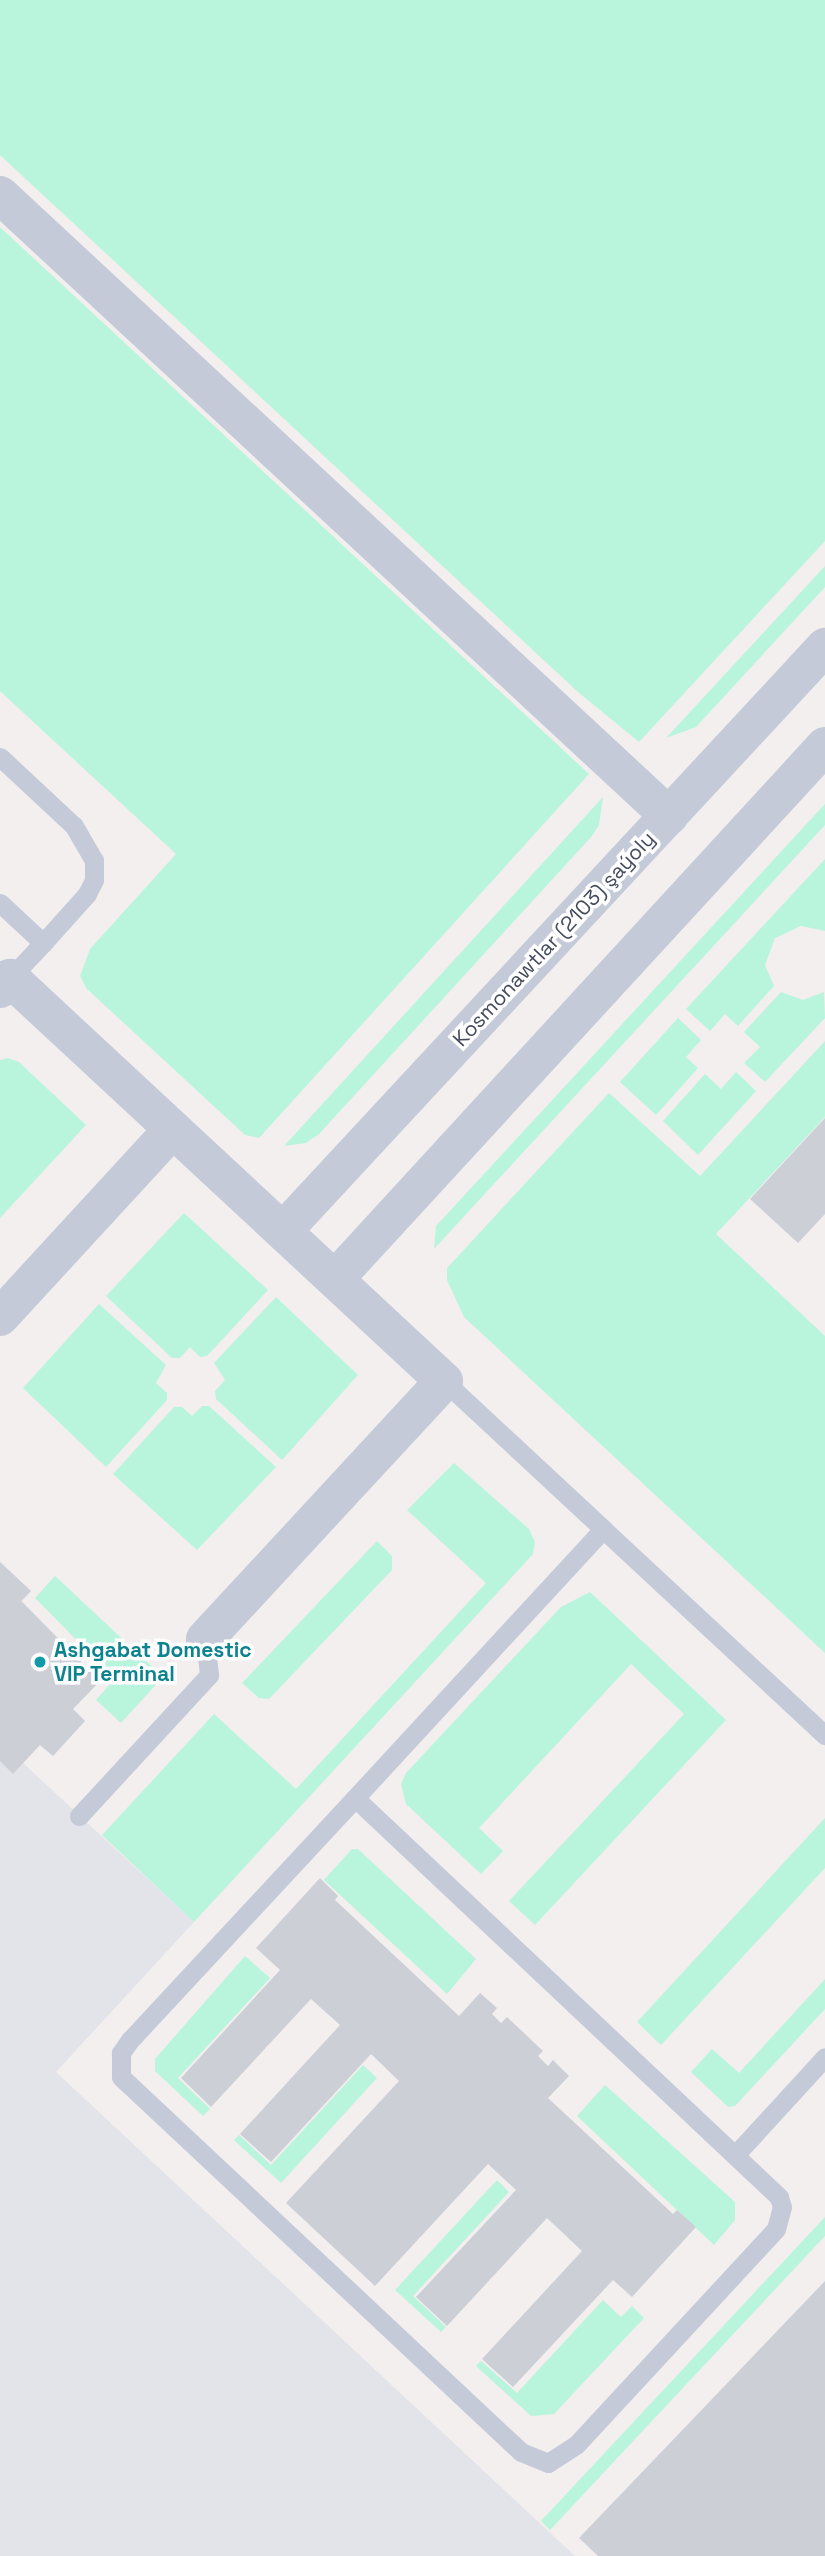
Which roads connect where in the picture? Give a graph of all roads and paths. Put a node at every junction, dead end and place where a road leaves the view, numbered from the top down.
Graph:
1 (0, 195) edge
2 (825, 647) edge
3 (825, 746) edge
4 (0, 757) edge
5 (669, 816) junction
6 (0, 903) edge
7 (43, 943) junction
8 (5, 984) edge
9 (173, 1129) junction
10 (283, 1231) junction
11 (335, 1279) junction
12 (0, 1317) edge
13 (444, 1381) junction
14 (603, 1529) junction
15 (205, 1639) joint
16 (825, 1735) edge
17 (355, 1797) junction
18 (79, 1816) dead end
19 (825, 2057) edge
20 (737, 2153) junction

1 - 5 street
2 - 5 street, Kosmonawtlar (2103) şaýoly
3 - 11 street
4 - 7 lane
5 - 10 street, Kosmonawtlar (2103) şaýoly
6 - 7 lane
7 - 8 lane
8 - 9 street
9 - 10 street
9 - 12 street
10 - 11 street
11 - 13 street
13 - 14 lane
13 - 15 street
14 - 16 lane
14 - 17 lane
15 - 18 lane
17 - 20 lane
17 - 20 lane
19 - 20 lane

